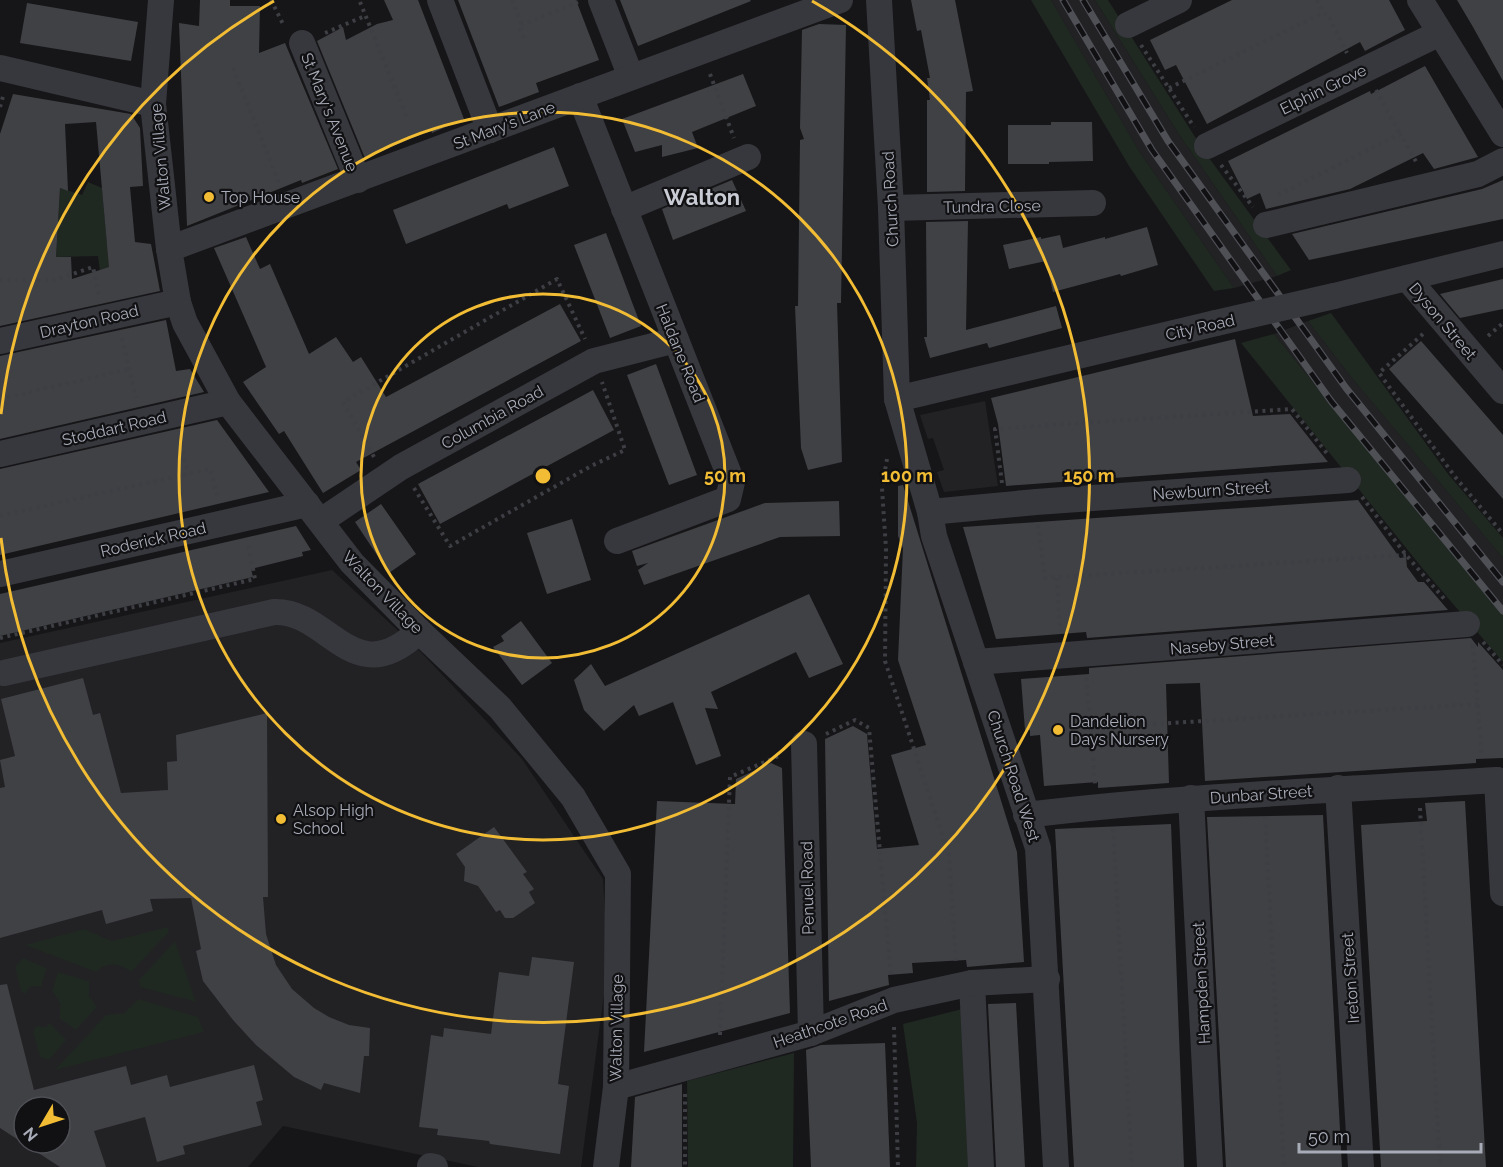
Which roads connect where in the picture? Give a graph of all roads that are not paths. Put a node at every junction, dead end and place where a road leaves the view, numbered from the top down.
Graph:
1 (161, 0) edge
2 (440, 0) edge
3 (601, 0) edge
4 (840, 0) edge
5 (879, 0) edge
6 (1179, 0) edge
7 (1420, 0) edge
8 (1128, 25) road end
9 (1440, 33) junction
10 (302, 43) road end
11 (0, 68) edge
12 (631, 77) junction
13 (580, 96) junction
14 (153, 104) junction
15 (490, 130) junction
16 (1503, 134) edge
17 (1207, 146) road end
18 (741, 149) road end
19 (1503, 161) edge
20 (358, 180) junction
21 (1094, 203) dead end
22 (891, 208) junction
23 (624, 209) junction
24 (1261, 211) road end
25 (169, 249) junction
26 (1503, 254) edge
27 (1407, 278) junction
28 (178, 302) junction
29 (676, 340) junction
30 (0, 341) edge
31 (1503, 391) edge
32 (897, 399) junction
33 (228, 402) junction
34 (0, 454) edge
35 (1348, 480) road end
36 (930, 512) junction
37 (314, 513) junction
38 (617, 541) dead end
39 (0, 574) edge
40 (1467, 624) road end
41 (419, 631) junction
42 (976, 662) junction
43 (4, 673) dead end
44 (804, 744) road end
45 (1495, 783) edge
46 (1338, 788) junction
47 (1191, 798) junction
48 (1026, 815) junction
49 (1503, 893) edge
50 (1047, 979) junction
51 (964, 985) junction
52 (811, 1033) junction
53 (616, 1087) junction
54 (606, 1167) edge
55 (981, 1167) edge
56 (1056, 1167) edge
57 (1210, 1167) edge
58 (1361, 1167) edge

1 - 14 street, Walton Village
2 - 15 street
3 - 12 street
4 - 12 street, St Mary's Lane
5 - 22 street, Church Road
6 - 8 street
7 - 9 street
9 - 16 street
9 - 17 street, Elphin Grove
10 - 20 street, St Mary's Avenue
11 - 14 street
12 - 13 street, St Mary's Lane
13 - 15 street, St Mary's Lane
13 - 23 street, Haldane Road
14 - 25 street, Walton Village
15 - 20 street, St Mary's Lane
18 - 23 street
19 - 24 street
20 - 25 street, St Mary's Lane
21 - 22 street, Tundra Close
22 - 32 street, Church Road
23 - 29 street, Haldane Road
25 - 28 street, Walton Village
26 - 27 street, City Road
27 - 31 street, Dyson Street
27 - 32 street, City Road, bridge
28 - 30 street, Drayton Road
28 - 33 street, Walton Village
29 - 37 street, Columbia Road
29 - 38 street, Haldane Road
32 - 36 street, Church Road West
33 - 34 street, Stoddart Road
33 - 37 street, Walton Village
35 - 36 street, Newburn Street
36 - 42 street, Church Road West
37 - 39 street, Roderick Road
37 - 41 street, Walton Village
40 - 42 street, Naseby Street
41 - 43 street
41 - 53 street, Walton Village
42 - 48 street, Church Road West
44 - 52 street, Penuel Road
45 - 46 street, Dunbar Street
45 - 49 street
46 - 47 street, Dunbar Street
46 - 58 street, Ireton Street
47 - 48 street, Dunbar Street
47 - 57 street, Hampden Street
48 - 50 street, Church Road West
50 - 51 street, Heathcote Road
50 - 56 street, Church Road West
51 - 52 street, Heathcote Road
51 - 55 street
52 - 53 street, Heathcote Road
53 - 54 street, Walton Village

